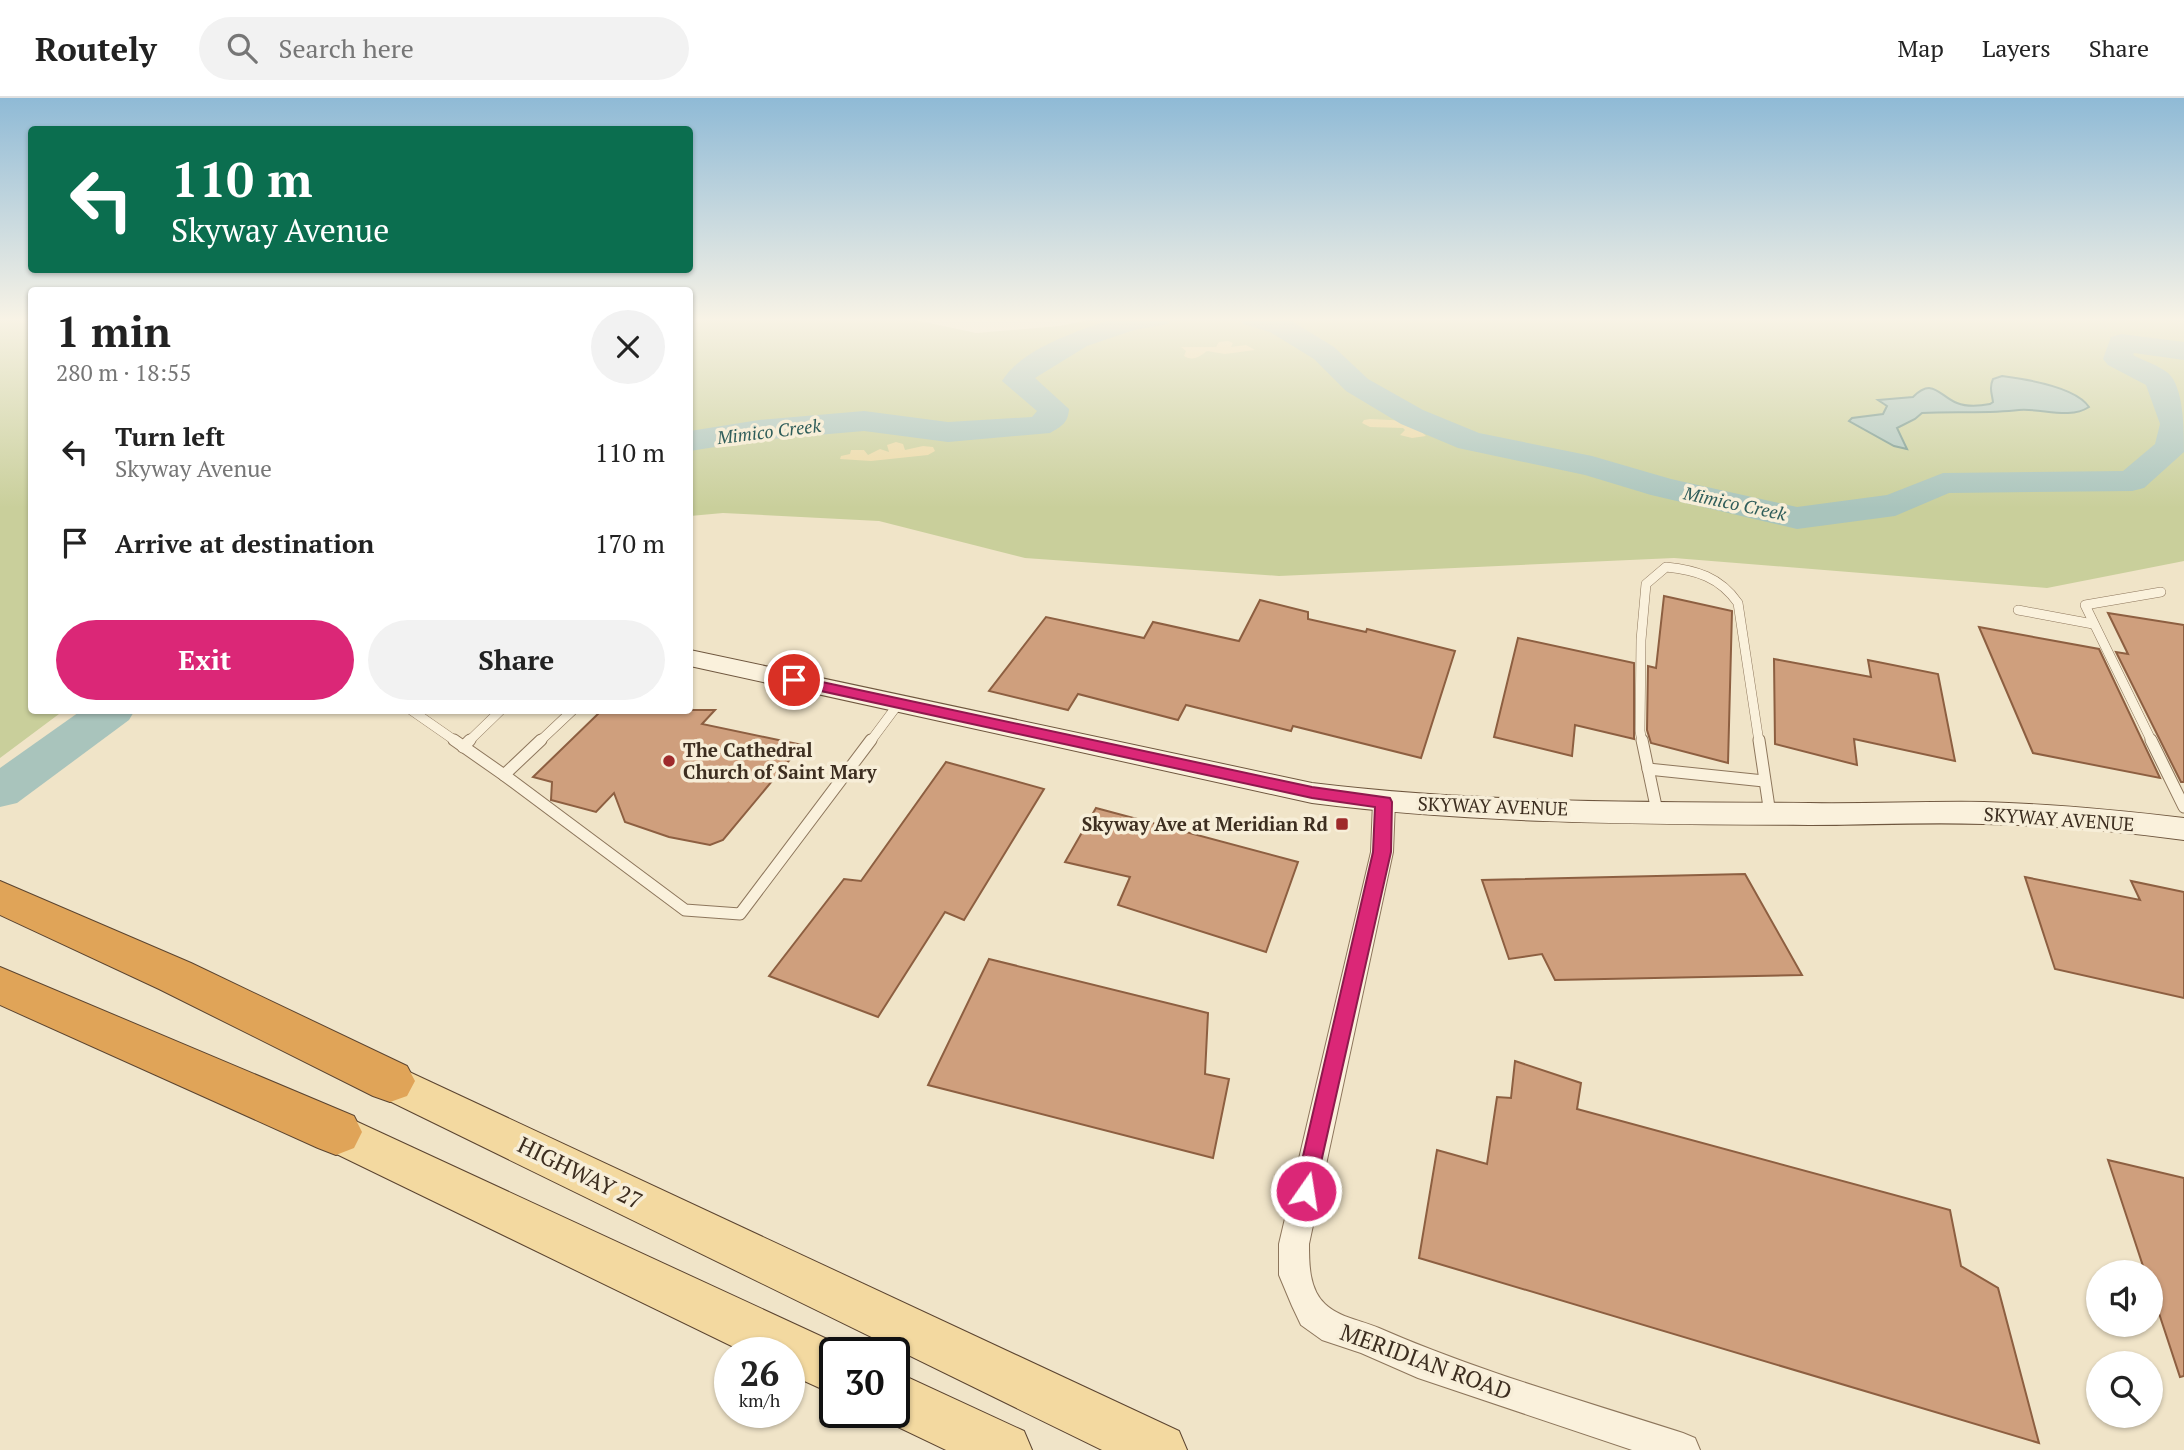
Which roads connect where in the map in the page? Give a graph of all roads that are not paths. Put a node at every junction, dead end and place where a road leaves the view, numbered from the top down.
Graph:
1 (2161, 592) dead end
2 (2018, 610) dead end
3 (2093, 624) junction
4 (693, 659) edge
5 (899, 703) junction
6 (417, 714) edge
7 (497, 714) edge
8 (569, 714) edge
9 (463, 747) junction
10 (1648, 769) junction
11 (504, 775) junction
12 (1764, 781) junction
13 (1384, 802) junction
14 (2184, 807) edge
15 (1657, 811) junction
16 (1770, 814) junction
17 (2184, 829) edge
18 (0, 897) edge
19 (0, 985) edge
20 (390, 1082) joint
21 (335, 1132) joint
22 (819, 1361) edge
23 (910, 1405) edge
24 (1005, 1450) edge
25 (1160, 1450) edge
26 (1683, 1450) edge

1 - 3 lane
2 - 3 lane
3 - 14 lane
4 - 5 street, SKYWAY AVENUE
5 - 11 lane
5 - 13 street, SKYWAY AVENUE
6 - 9 lane
7 - 9 lane
8 - 11 lane
9 - 11 lane
10 - 12 lane
10 - 12 lane
10 - 15 lane
12 - 16 lane
13 - 15 street, SKYWAY AVENUE
13 - 26 street, MERIDIAN ROAD
15 - 16 street, SKYWAY AVENUE
16 - 17 street, SKYWAY AVENUE
18 - 20 highway, HIGHWAY 27
19 - 21 highway
20 - 25 main road, HIGHWAY 27
21 - 22 main road
23 - 24 main road

